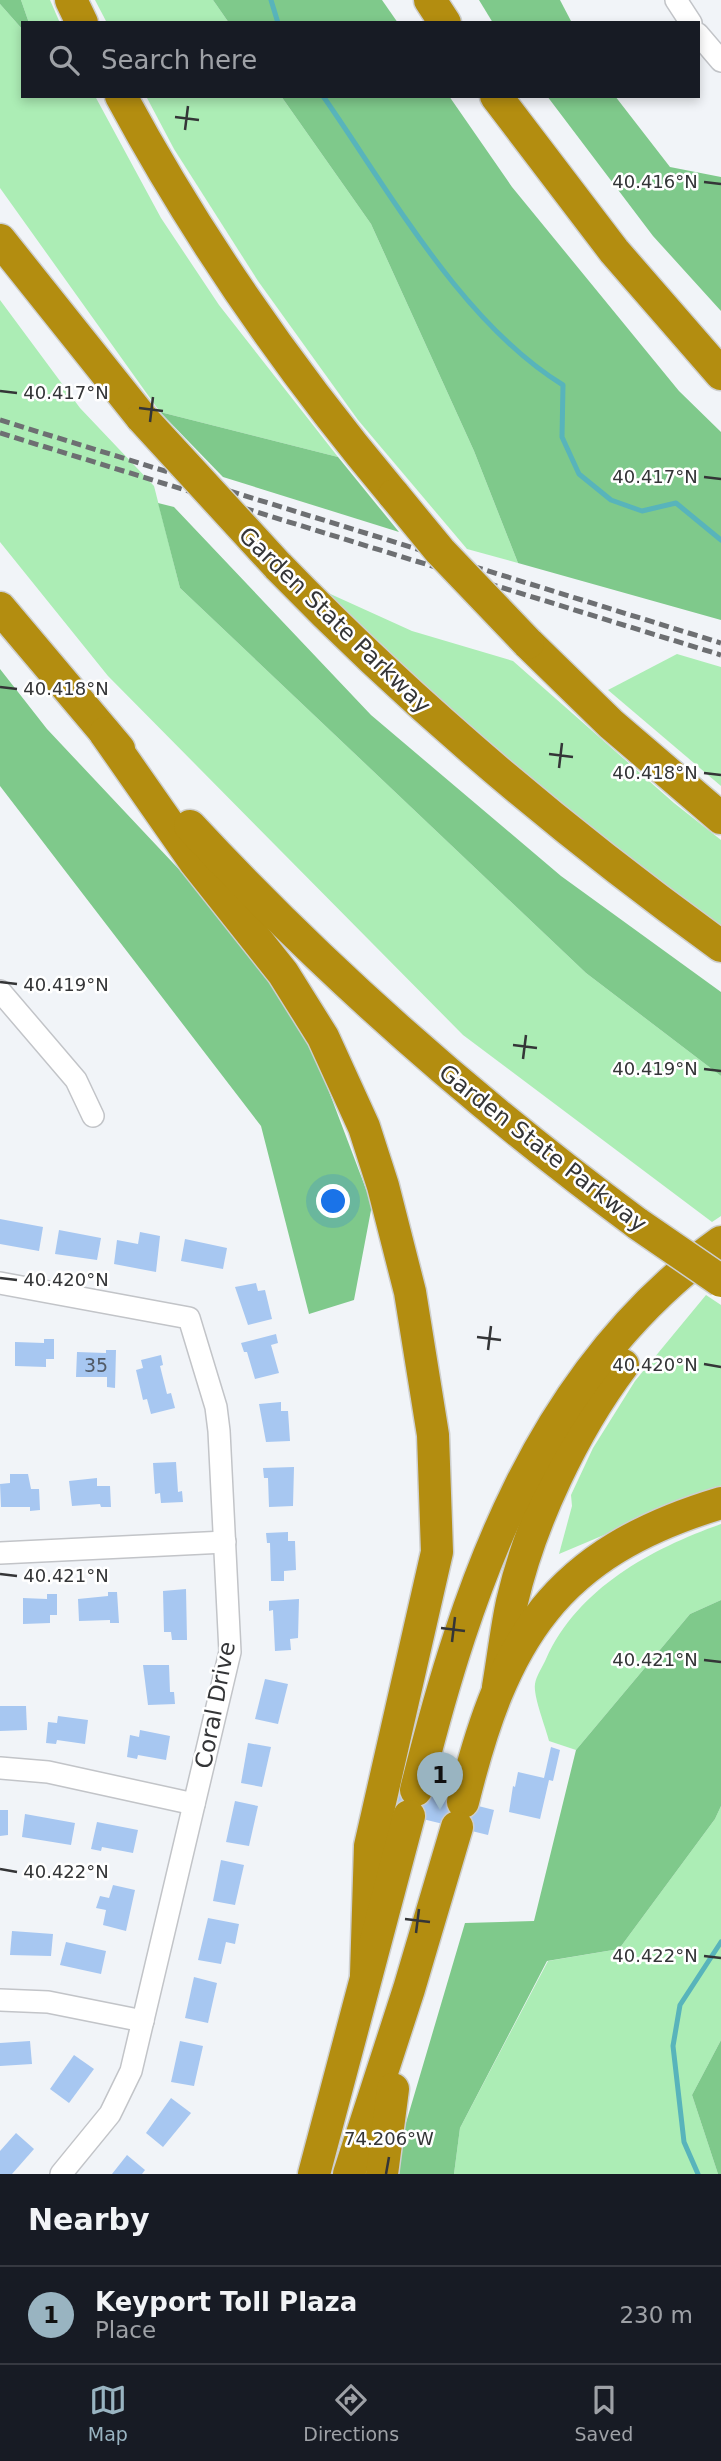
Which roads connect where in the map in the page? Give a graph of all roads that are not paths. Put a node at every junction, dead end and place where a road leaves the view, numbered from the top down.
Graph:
1 (71, 0) edge
2 (430, 0) edge
3 (676, 0) edge
4 (81, 21) edge
5 (444, 21) edge
6 (690, 21) edge
7 (700, 35) edge
8 (721, 61) edge
9 (122, 98) edge
10 (497, 98) edge
11 (0, 240) edge
12 (721, 374) edge
13 (0, 608) edge
14 (105, 733) junction
15 (721, 818) edge
16 (721, 946) edge
17 (0, 990) edge
18 (93, 1116) dead end
19 (721, 1242) edge
20 (721, 1269) edge
21 (721, 1281) edge
22 (0, 1283) edge
23 (721, 1503) edge
24 (225, 1542) junction
25 (0, 1553) edge
26 (498, 1687) junction
27 (0, 1768) edge
28 (194, 1804) junction
29 (366, 1975) junction
30 (409, 1989) junction
31 (0, 2000) edge
32 (143, 2021) junction
33 (61, 2174) edge
34 (314, 2174) edge
35 (349, 2174) edge
36 (382, 2174) edge

1 - 4 highway
2 - 5 highway
3 - 6 street
7 - 8 street
9 - 15 highway, bridge
10 - 12 highway
11 - 16 highway, Garden State Parkway, bridge
13 - 14 highway, Garden State Parkway
14 - 21 highway, Garden State Parkway, bridge
14 - 29 highway
17 - 18 street
19 - 29 highway
20 - 26 highway
22 - 24 street, Coral Drive
23 - 26 highway
24 - 25 street
24 - 28 street, Coral Drive
26 - 30 highway
27 - 28 street
28 - 32 street, Coral Drive
29 - 34 highway
30 - 35 highway
30 - 36 highway
31 - 32 street
32 - 33 street, Coral Drive

